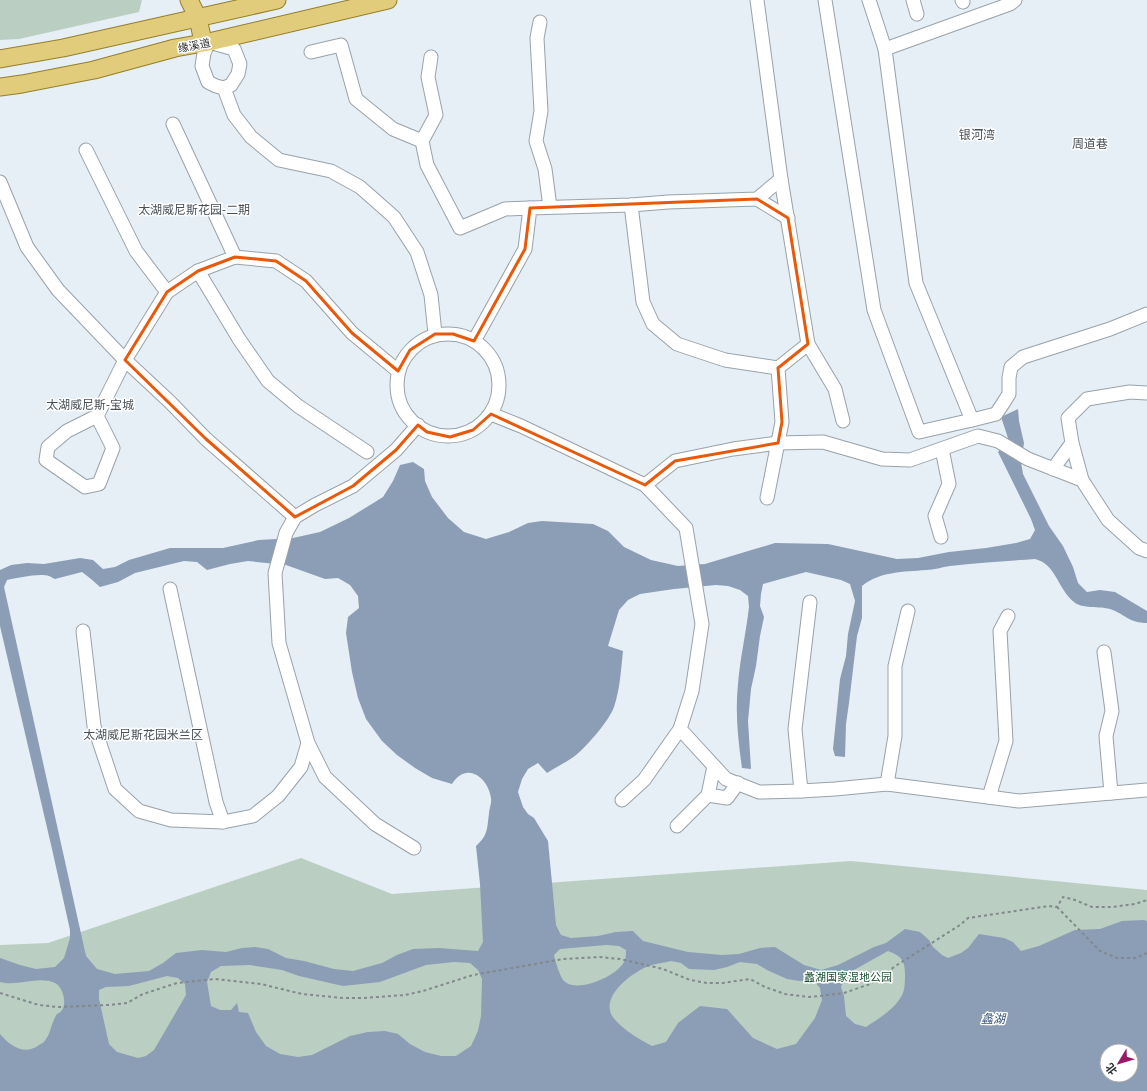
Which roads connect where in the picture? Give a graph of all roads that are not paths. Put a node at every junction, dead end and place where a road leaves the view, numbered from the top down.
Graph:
1 (189, 0) edge
2 (195, 0) edge
3 (277, 0) edge
4 (388, 0) edge
5 (757, 0) edge
6 (826, 0) edge
7 (869, 0) edge
8 (913, 0) edge
9 (1015, 0) edge
10 (918, 14) dead end
11 (201, 17) junction
12 (540, 22) dead end
13 (206, 42) junction
14 (885, 49) junction
15 (311, 52) dead end
16 (431, 57) dead end
17 (0, 59) edge
18 (0, 87) edge
19 (224, 88) junction
20 (173, 124) dead end
21 (422, 141) junction
22 (86, 150) dead end
23 (781, 178) junction
24 (0, 182) edge
25 (757, 199) junction
26 (631, 205) junction
27 (550, 207) junction
28 (530, 208) junction
29 (788, 218) junction
30 (236, 257) junction
31 (198, 271) junction
32 (167, 292) junction
33 (1147, 314) edge
34 (435, 334) junction
35 (474, 341) junction
36 (808, 344) junction
37 (126, 360) junction
38 (778, 368) junction
39 (398, 371) junction
40 (1147, 393) edge
41 (491, 414) junction
42 (97, 416) junction
43 (972, 420) junction
44 (843, 421) dead end
45 (418, 425) junction
46 (778, 443) junction
47 (1072, 443) junction
48 (942, 449) junction
49 (367, 452) dead end
50 (1053, 469) junction
51 (1082, 480) junction
52 (645, 485) junction
53 (767, 498) dead end
54 (295, 517) junction
55 (942, 537) dead end
56 (1147, 551) edge
57 (170, 589) dead end
58 (810, 602) dead end
59 (908, 612) dead end
60 (1008, 616) dead end
61 (83, 631) dead end
62 (1104, 652) dead end
63 (680, 729) junction
64 (308, 743) junction
65 (714, 766) junction
66 (738, 783) junction
67 (887, 784) junction
68 (1147, 790) edge
69 (801, 791) junction
70 (1111, 793) junction
71 (708, 795) junction
72 (989, 797) junction
73 (622, 800) dead end
74 (223, 822) junction
75 (677, 826) dead end
76 (414, 848) dead end

1 - 11 main road
2 - 11 main road
3 - 11 main road
4 - 13 main road, 缘溪道
5 - 23 street
6 - 43 street
7 - 14 street
8 - 10 street
9 - 14 street
11 - 13 main road
11 - 17 main road
12 - 27 street
13 - 18 main road, 缘溪道
13 - 19 street
13 - 19 street
14 - 43 street
15 - 21 street
16 - 21 street
19 - 34 street
20 - 30 street
21 - 28 street
22 - 32 street
23 - 25 street
23 - 29 street
24 - 37 street
25 - 26 street
25 - 29 street
26 - 27 street
26 - 38 street
27 - 28 street
28 - 35 street
29 - 36 street
30 - 31 street
30 - 39 street
31 - 32 street
31 - 49 street
32 - 37 street
33 - 43 street
34 - 35 street
34 - 39 street
35 - 41 street
36 - 38 street
36 - 44 street
37 - 42 street
37 - 54 street
38 - 46 street
39 - 45 street
40 - 47 street
41 - 45 street
41 - 52 street
42 - 42 street
45 - 54 street
46 - 48 street
46 - 52 street
46 - 53 street
47 - 50 street
47 - 51 street
48 - 50 street
48 - 55 street
50 - 51 street
51 - 56 street
52 - 63 street
54 - 64 street
57 - 74 street
58 - 69 street
59 - 67 street
60 - 72 street
61 - 74 street
62 - 70 street
63 - 65 street
63 - 73 street
64 - 74 street
64 - 76 street
65 - 66 street
65 - 71 street
66 - 69 street
66 - 71 street
67 - 69 street
67 - 72 street
68 - 70 street
70 - 72 street
71 - 75 street

